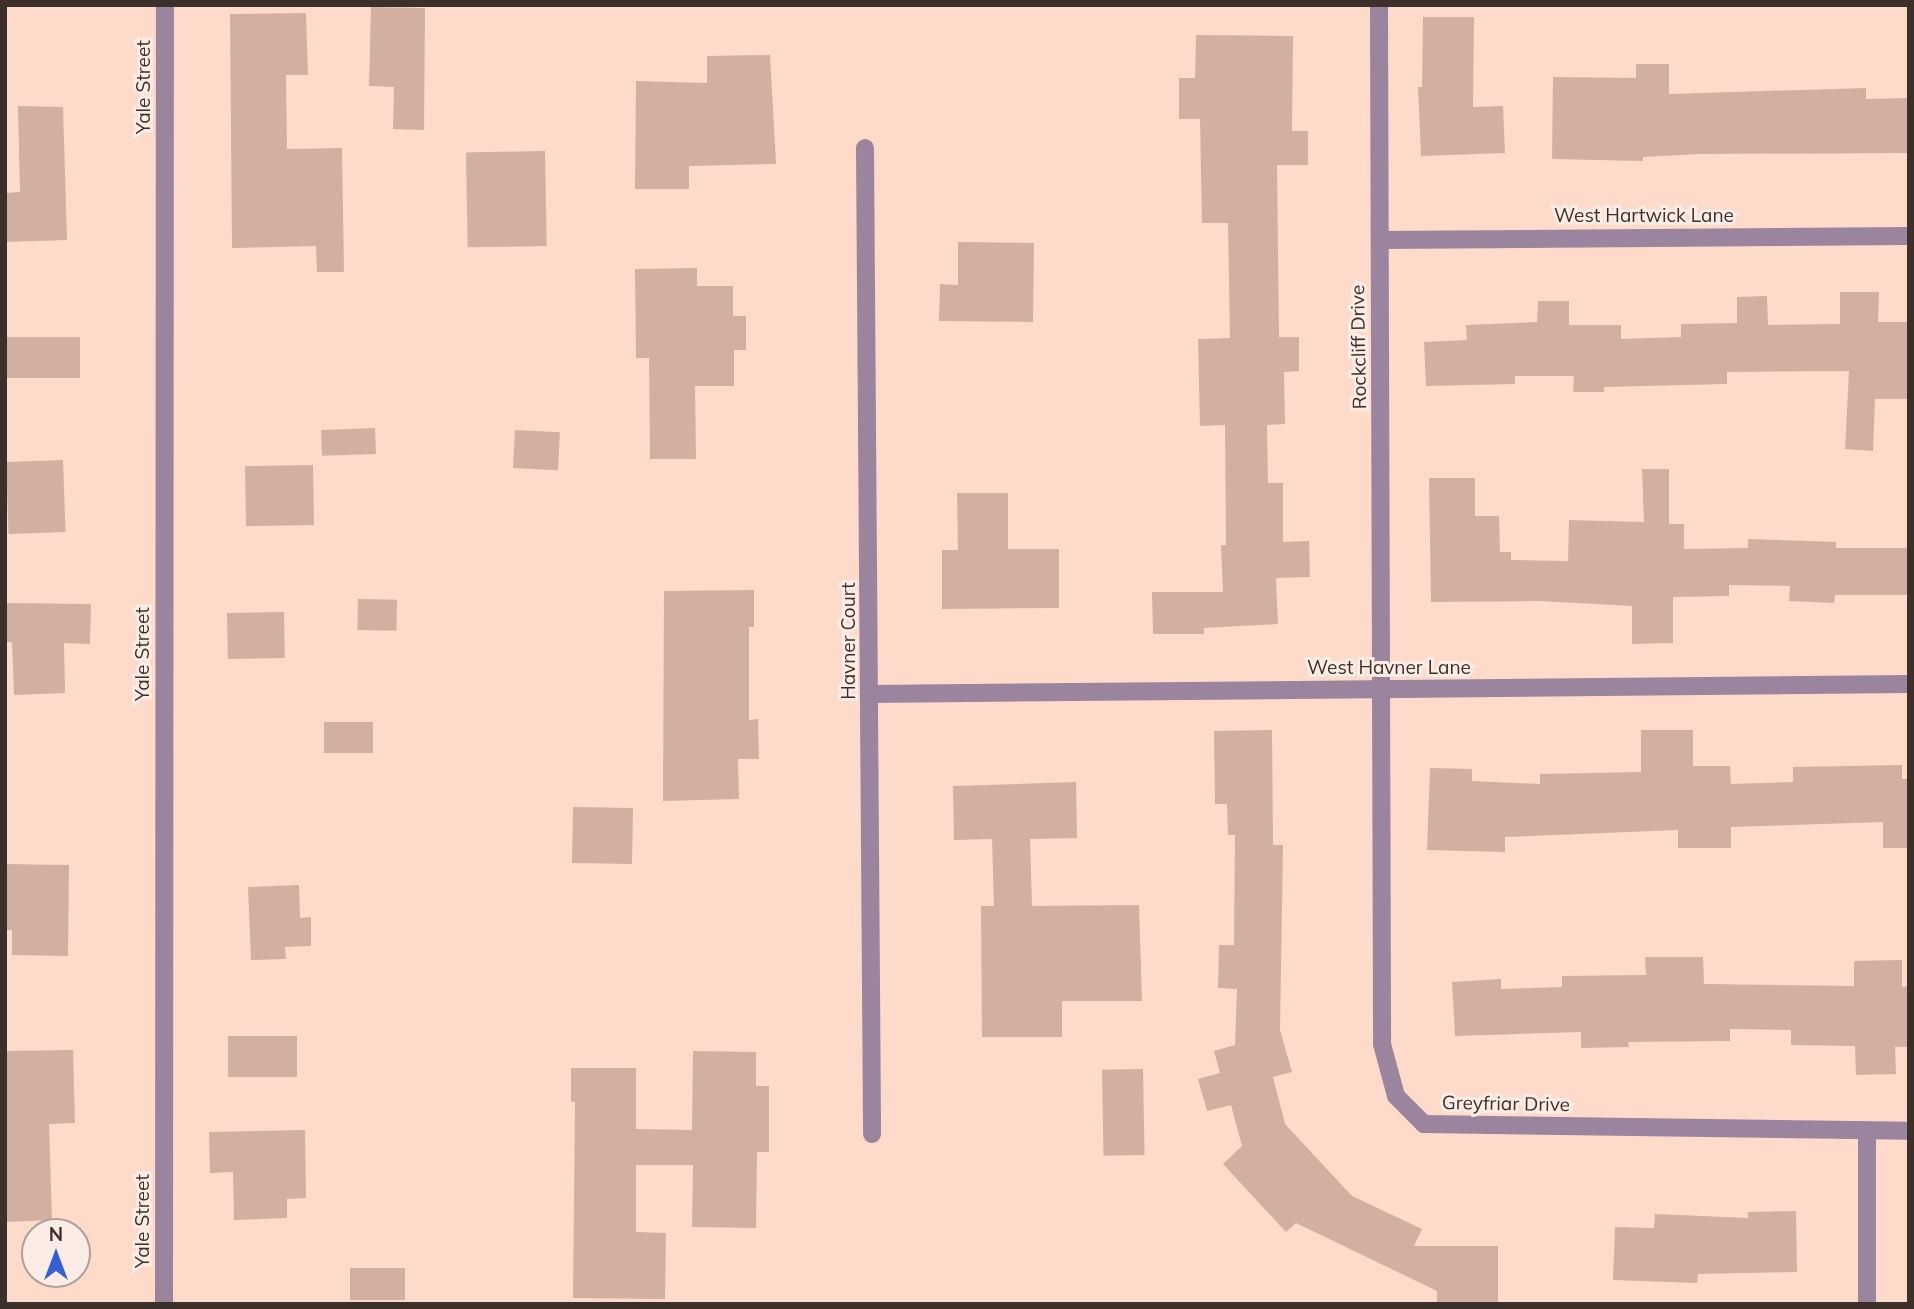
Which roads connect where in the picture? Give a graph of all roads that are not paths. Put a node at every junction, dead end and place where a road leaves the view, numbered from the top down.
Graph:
1 (165, 5) edge
2 (1379, 5) edge
3 (865, 148) dead end
4 (1909, 236) edge
5 (1380, 240) junction
6 (1909, 684) edge
7 (1383, 689) junction
8 (870, 694) junction
9 (1909, 1131) edge
10 (1867, 1132) junction
11 (872, 1133) dead end
12 (164, 1304) edge
13 (1867, 1304) edge

1 - 12 street, Yale Street
2 - 5 street, Rockcliff Drive
3 - 8 street, Havner Court
4 - 5 street, West Hartwick Lane
5 - 7 street, Rockcliff Drive
6 - 7 street, West Havner Lane
7 - 8 street, West Havner Lane
7 - 10 street, Greyfriar Drive
8 - 11 street, Havner Court
9 - 10 street, Greyfriar Drive
10 - 13 street

